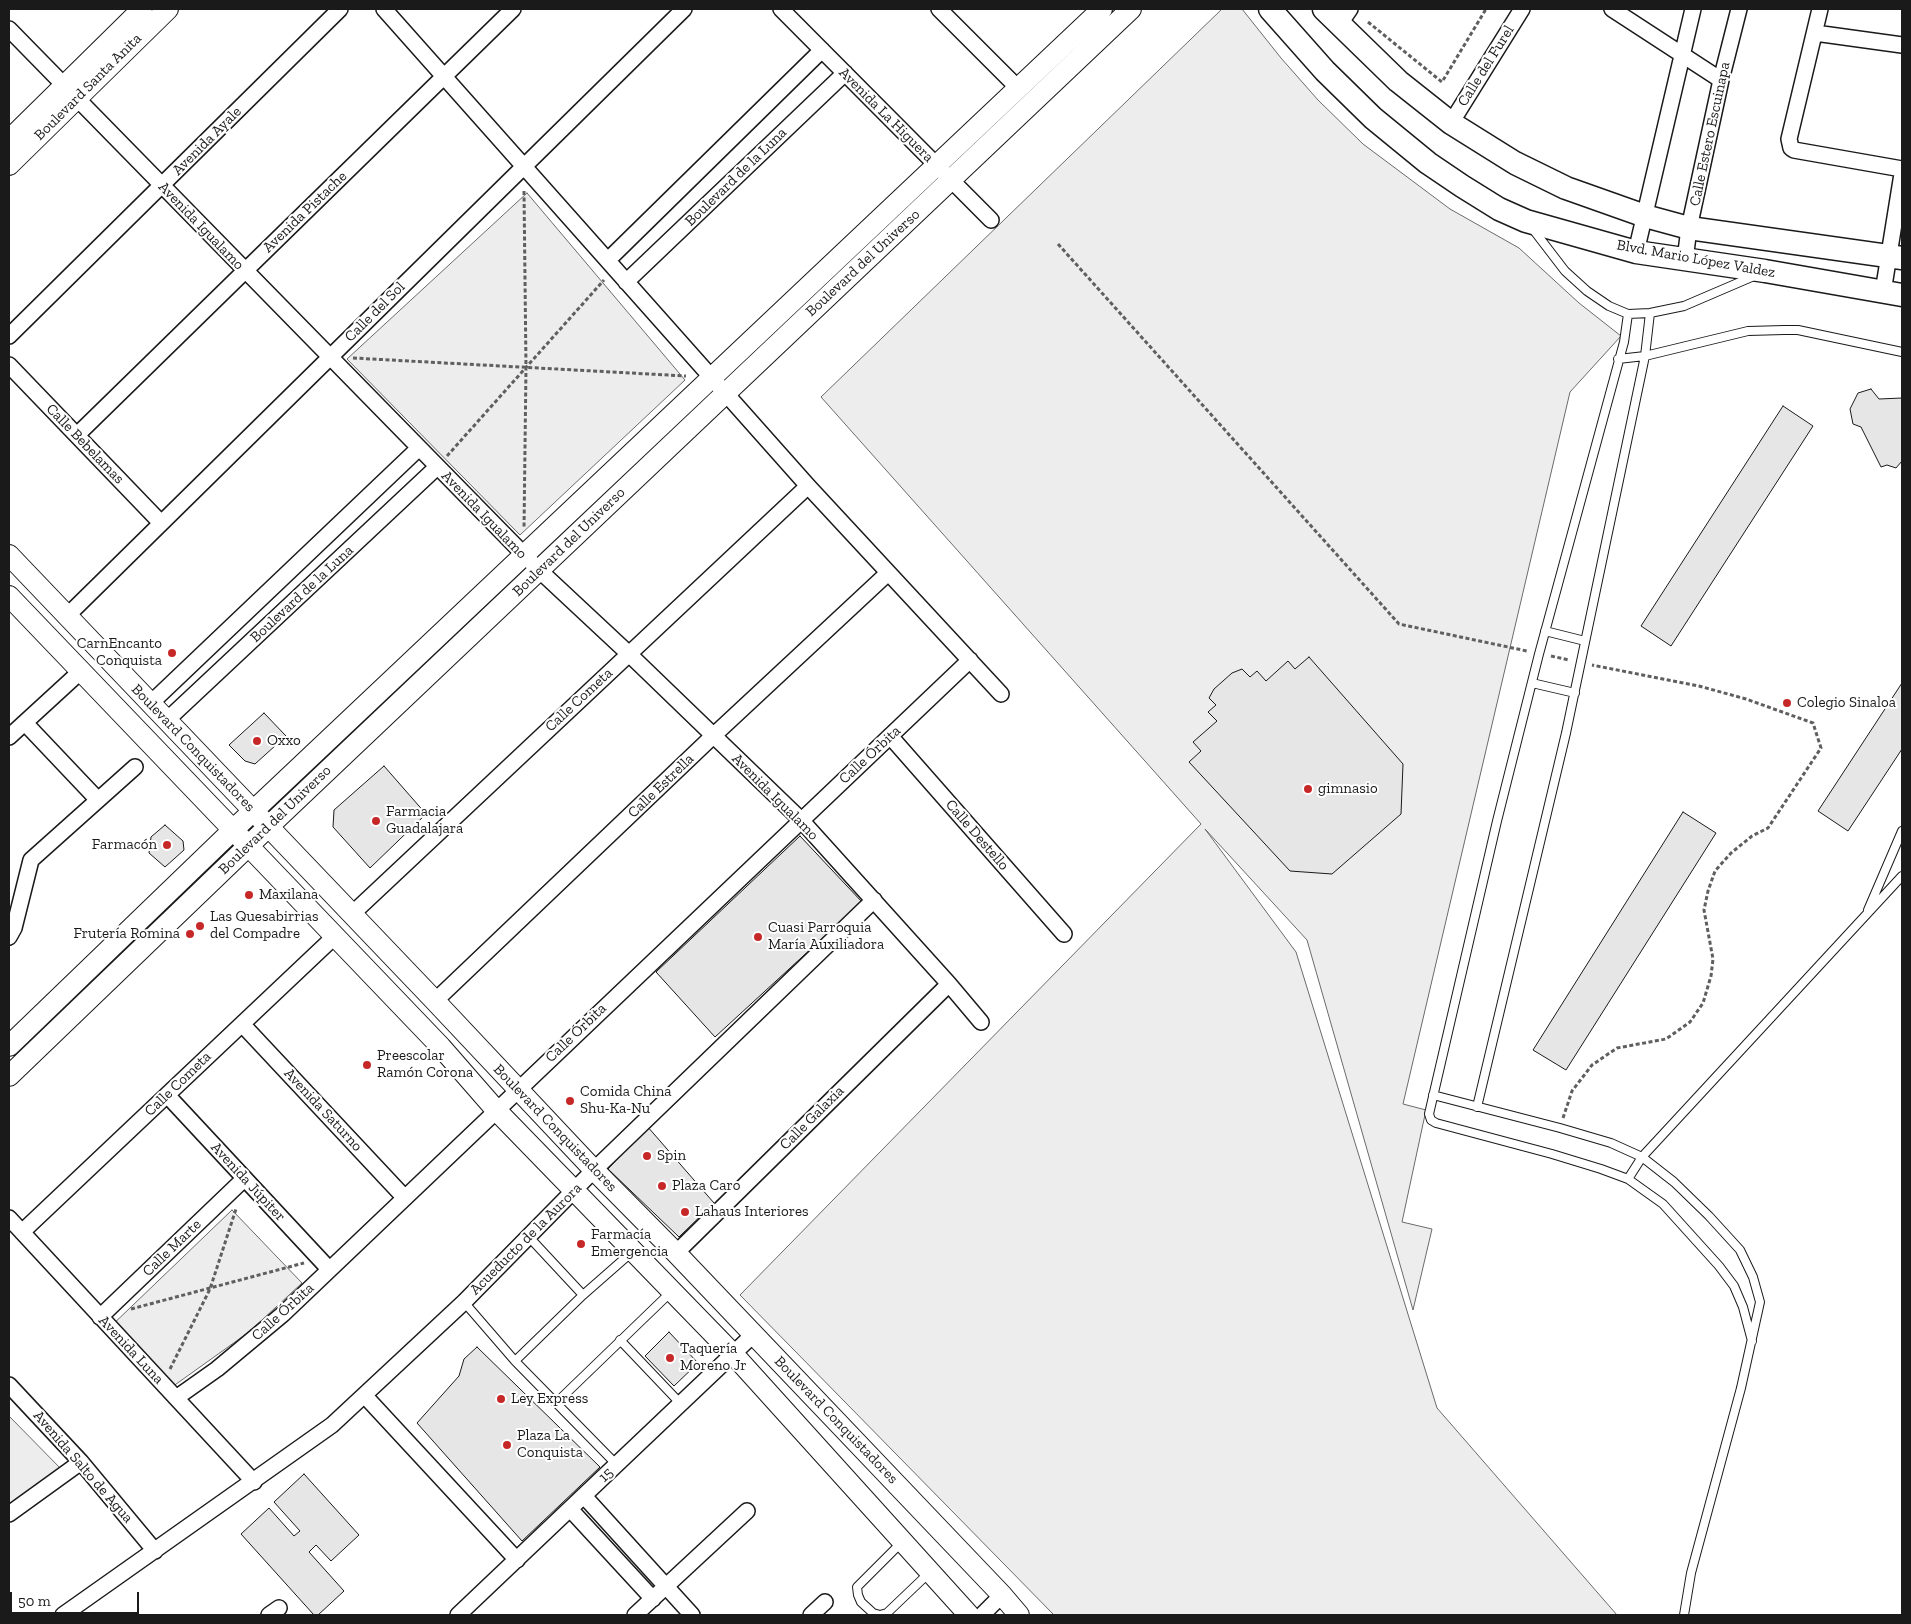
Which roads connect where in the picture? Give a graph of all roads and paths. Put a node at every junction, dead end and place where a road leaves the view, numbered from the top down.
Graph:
1 (142, 9) edge
2 (168, 9) edge
3 (340, 9) edge
4 (384, 9) edge
5 (513, 9) edge
6 (684, 9) edge
7 (781, 9) edge
8 (939, 9) edge
9 (1131, 9) edge
10 (1270, 9) edge
11 (1324, 9) edge
12 (1486, 9) edge
13 (1522, 9) edge
14 (1612, 9) edge
15 (1694, 9) edge
16 (1739, 9) edge
17 (1820, 9) edge
18 (1098, 10) edge
19 (1344, 17) edge
20 (1367, 21) dead end
21 (1114, 25) junction
22 (9, 29) edge
23 (1815, 33) junction
24 (1902, 45) edge
25 (822, 50) junction
26 (1683, 56) junction
27 (845, 73) junction
28 (444, 76) junction
29 (1721, 80) junction
30 (1018, 88) junction
31 (70, 92) junction
32 (1451, 124) junction
33 (9, 140) edge
34 (9, 165) edge
35 (936, 165) junction
36 (523, 166) junction
37 (1902, 168) edge
38 (1902, 174) edge
39 (951, 180) junction
40 (162, 186) junction
41 (1645, 216) junction
42 (991, 220) dead end
43 (1526, 221) junction
44 (1689, 228) junction
45 (1058, 244) dead end
46 (1636, 252) junction
47 (1896, 257) edge
48 (1685, 260) junction
49 (611, 264) junction
50 (245, 270) junction
51 (1765, 271) junction
52 (626, 282) junction
53 (1893, 293) edge
54 (1650, 313) junction
55 (1628, 314) junction
56 (9, 336) edge
57 (1902, 352) edge
58 (1645, 356) junction
59 (330, 357) junction
60 (1618, 358) junction
61 (9, 365) edge
62 (526, 368) junction
63 (712, 378) junction
64 (726, 393) junction
65 (77, 436) junction
66 (419, 448) junction
67 (437, 467) junction
68 (808, 486) junction
69 (161, 523) junction
70 (9, 555) edge
71 (524, 555) junction
72 (539, 570) junction
73 (888, 573) junction
74 (9, 596) edge
75 (248, 610) junction
76 (67, 616) junction
77 (266, 628) junction
78 (1545, 631) junction
79 (1585, 641) junction
80 (629, 654) junction
81 (1539, 654) junction
82 (970, 660) junction
83 (1581, 663) junction
84 (81, 671) junction
85 (1532, 683) junction
86 (387, 684) junction
87 (1575, 693) junction
88 (1000, 694) dead end
89 (402, 700) junction
90 (151, 703) junction
91 (167, 720) junction
92 (25, 723) junction
93 (713, 736) junction
94 (890, 736) junction
95 (9, 738) edge
96 (135, 767) dead end
97 (98, 800) junction
98 (253, 811) junction
99 (801, 820) junction
100 (268, 827) junction
101 (233, 830) junction
102 (1902, 831) edge
103 (248, 846) junction
104 (1902, 876) edge
105 (874, 900) junction
106 (1866, 914) junction
107 (352, 915) junction
108 (1064, 934) dead end
109 (9, 937) edge
110 (334, 937) junction
111 (949, 984) junction
112 (435, 1001) junction
113 (981, 1022) dead end
114 (242, 1024) junction
115 (9, 1046) edge
116 (9, 1076) edge
117 (518, 1089) junction
118 (1433, 1095) junction
119 (167, 1096) junction
120 (1477, 1107) junction
121 (496, 1110) junction
122 (1560, 1128) junction
123 (1642, 1157) junction
124 (594, 1170) junction
125 (245, 1179) junction
126 (1628, 1179) junction
127 (575, 1190) junction
128 (404, 1197) junction
129 (9, 1218) edge
130 (22, 1232) junction
131 (528, 1236) junction
132 (634, 1251) junction
133 (676, 1253) junction
134 (324, 1264) junction
135 (210, 1289) junction
136 (673, 1291) junction
137 (584, 1295) junction
138 (464, 1302) junction
139 (101, 1317) junction
140 (754, 1334) junction
141 (620, 1340) junction
142 (1752, 1341) junction
143 (734, 1355) junction
144 (515, 1361) junction
145 (163, 1383) junction
146 (9, 1385) edge
147 (365, 1396) junction
148 (176, 1398) junction
149 (556, 1403) junction
150 (680, 1404) junction
151 (81, 1462) junction
152 (617, 1465) junction
153 (254, 1482) junction
154 (584, 1496) junction
155 (570, 1509) junction
156 (747, 1511) dead end
157 (9, 1514) edge
158 (903, 1541) junction
159 (156, 1551) junction
160 (517, 1560) junction
161 (930, 1572) junction
162 (666, 1587) junction
163 (1002, 1595) junction
164 (653, 1599) junction
165 (825, 1602) dead end
166 (63, 1615) edge
167 (458, 1615) edge
168 (635, 1615) edge
169 (692, 1615) edge
170 (811, 1615) edge
171 (969, 1615) edge
172 (982, 1615) edge
173 (1019, 1615) edge
174 (1684, 1615) edge

1 - 31 street, Boulevard Santa Anita
2 - 31 street, Boulevard Santa Anita
3 - 40 street, Avenida Ayale
4 - 28 street
5 - 28 street, Avenida Pistache
6 - 36 street, Calle del Sol
7 - 25 street, Avenida La Higuera
8 - 30 street
9 - 21 street, Boulevard del Universo
10 - 43 main road, Blvd. Mario López Valdez
11 - 19 main road, Blvd. Mario López Valdez
12 - 20 path
13 - 32 street, Calle del Furel
14 - 26 street
15 - 26 street
16 - 29 street, Calle Estero Escuinapa
17 - 23 street
18 - 21 street
18 - 30 street, Boulevard del Universo
19 - 32 main road, Blvd. Mario López Valdez
21 - 39 street, Boulevard del Universo
22 - 31 street, Avenida Igualamo
23 - 24 street
23 - 37 street
25 - 27 street, Avenida La Higuera
25 - 49 street, Boulevard de la Luna
26 - 29 street
26 - 41 street
27 - 35 street, Avenida La Higuera
27 - 52 street, Boulevard de la Luna
28 - 36 street
28 - 50 street, Avenida Pistache
29 - 44 street, Calle Estero Escuinapa
30 - 35 street, Boulevard del Universo
31 - 33 street, Boulevard Santa Anita
31 - 34 street, Boulevard Santa Anita
31 - 40 street, Avenida Igualamo
32 - 41 main road, Blvd. Mario López Valdez
35 - 39 street, Avenida La Higuera
35 - 63 street, Boulevard del Universo
36 - 49 street
36 - 59 street, Calle del Sol
36 - 62 path
38 - 47 street
39 - 42 street, Avenida La Higuera
39 - 64 street, Boulevard del Universo
40 - 50 street, Avenida Igualamo
40 - 56 street, Avenida Ayale
41 - 44 main road, Blvd. Mario López Valdez
41 - 46 street
43 - 46 main road, Blvd. Mario López Valdez
43 - 55 lane
44 - 47 main road, Blvd. Mario López Valdez
44 - 48 street, Calle Estero Escuinapa
45 - 81 path
46 - 48 main road, Blvd. Mario López Valdez
47 - 53 street
48 - 51 main road, Blvd. Mario López Valdez
49 - 52 street
49 - 62 path
50 - 59 street, Avenida Igualamo
50 - 65 street, Avenida Pistache
51 - 53 main road, Blvd. Mario López Valdez
51 - 54 lane
52 - 63 street
54 - 55 lane
54 - 58 lane
55 - 60 lane
57 - 58 lane
58 - 60 lane
58 - 79 lane
59 - 62 path
59 - 66 street, Avenida Igualamo
59 - 69 street, Calle del Sol
60 - 78 lane
61 - 65 street, Calle Bebelamas
62 - 63 path
62 - 67 path
62 - 71 path
63 - 64 street
63 - 71 street, Boulevard del Universo
64 - 68 street
64 - 72 street, Boulevard del Universo
65 - 69 street, Calle Bebelamas
66 - 67 street, Avenida Igualamo
66 - 75 street, Boulevard de la Luna
67 - 71 street, Avenida Igualamo
67 - 77 street, Boulevard de la Luna
68 - 73 street
68 - 80 street, Calle Cometa
69 - 76 street, Calle del Sol
70 - 76 street, Boulevard Conquistadores
71 - 72 street, Avenida Igualamo
71 - 86 street, Boulevard del Universo
72 - 80 street, Avenida Igualamo
72 - 89 street, Boulevard del Universo
73 - 82 street
73 - 93 street, Calle Estrella
74 - 84 street, Boulevard Conquistadores
75 - 77 street
75 - 90 street, Boulevard de la Luna
76 - 90 street, Boulevard Conquistadores
77 - 91 street, Boulevard de la Luna
78 - 79 lane
78 - 81 lane
79 - 83 lane
80 - 93 street, Avenida Igualamo
80 - 107 street, Calle Cometa
81 - 83 path
81 - 85 lane
82 - 88 street
82 - 94 street, Calle Órbita
83 - 87 lane
83 - 122 path
84 - 92 street
84 - 101 street, Boulevard Conquistadores
85 - 87 lane
85 - 118 lane
86 - 89 street
86 - 98 street, Boulevard del Universo
87 - 120 lane
89 - 100 street, Boulevard del Universo
90 - 91 street, Boulevard Conquistadores
91 - 98 street, Boulevard Conquistadores
92 - 95 street
92 - 97 street
93 - 99 street, Avenida Igualamo
93 - 112 street, Calle Estrella
94 - 99 street, Calle Órbita
94 - 108 street, Calle Destello
96 - 97 street
97 - 109 street
98 - 100 street, Boulevard Conquistadores
98 - 101 street, Boulevard del Universo
99 - 105 street, Avenida Igualamo
99 - 117 street, Calle Órbita
100 - 103 street, Boulevard del Universo
100 - 107 street, Boulevard Conquistadores
101 - 103 street, Boulevard Conquistadores
101 - 115 street, Boulevard del Universo
102 - 106 lane
103 - 110 street, Boulevard Conquistadores
103 - 116 street, Boulevard del Universo
104 - 106 lane
105 - 111 street, Avenida Igualamo
105 - 124 street, Acueducto de la Aurora
106 - 123 lane
107 - 112 street, Boulevard Conquistadores
110 - 114 street, Calle Cometa
110 - 121 street, Boulevard Conquistadores
111 - 113 street, Avenida Igualamo
111 - 133 street, Calle Galaxia
112 - 117 street, Boulevard Conquistadores
114 - 119 street, Calle Cometa
114 - 128 street, Avenida Saturno
117 - 121 street, Calle Órbita
117 - 124 street, Boulevard Conquistadores
118 - 120 lane
118 - 126 lane
119 - 125 street, Avenida Júpiter
119 - 130 street, Calle Cometa
120 - 122 lane
121 - 127 street, Boulevard Conquistadores
121 - 128 street, Calle Órbita
122 - 123 lane
123 - 126 lane
123 - 142 lane
124 - 127 street, Acueducto de la Aurora
124 - 133 street, Boulevard Conquistadores
125 - 134 street, Avenida Júpiter
125 - 135 path
125 - 139 street, Calle Marte
126 - 142 lane
127 - 131 street, Acueducto de la Aurora
127 - 132 street, Boulevard Conquistadores
128 - 134 street, Calle Órbita
129 - 130 street, Avenida Luna
130 - 139 street, Avenida Luna
131 - 137 lane
131 - 138 street, Acueducto de la Aurora
132 - 136 street, Boulevard Conquistadores
132 - 137 lane
133 - 140 street, Boulevard Conquistadores
134 - 135 path
134 - 148 street, Calle Órbita
135 - 139 path
135 - 145 path
136 - 141 lane
136 - 143 street, Boulevard Conquistadores
137 - 144 lane
138 - 144 lane
138 - 147 street, Acueducto de la Aurora
139 - 145 street, Avenida Luna
140 - 143 street, 15
140 - 163 street, Boulevard Conquistadores
141 - 149 lane
141 - 150 lane
142 - 174 lane
143 - 150 street, 15
143 - 158 street, Boulevard Conquistadores
144 - 149 lane
145 - 148 street, Avenida Luna
146 - 151 street, Avenida Salto de Agua
147 - 153 street, Acueducto de la Aurora
147 - 160 street
148 - 153 street, Avenida Luna
149 - 152 lane
150 - 152 street, 15
151 - 157 street
151 - 159 street, Avenida Salto de Agua
152 - 154 street, 15
153 - 159 street, Acueducto de la Aurora
154 - 155 street, 15
154 - 162 street
155 - 160 street, 15
155 - 164 street
156 - 162 street
158 - 161 street, Boulevard Conquistadores
158 - 161 lane
159 - 166 street, Acueducto de la Aurora
160 - 167 street, 15
161 - 171 street, Boulevard Conquistadores
162 - 164 street
162 - 169 street
163 - 172 street
163 - 173 street, Boulevard Conquistadores
164 - 168 street
165 - 170 street

